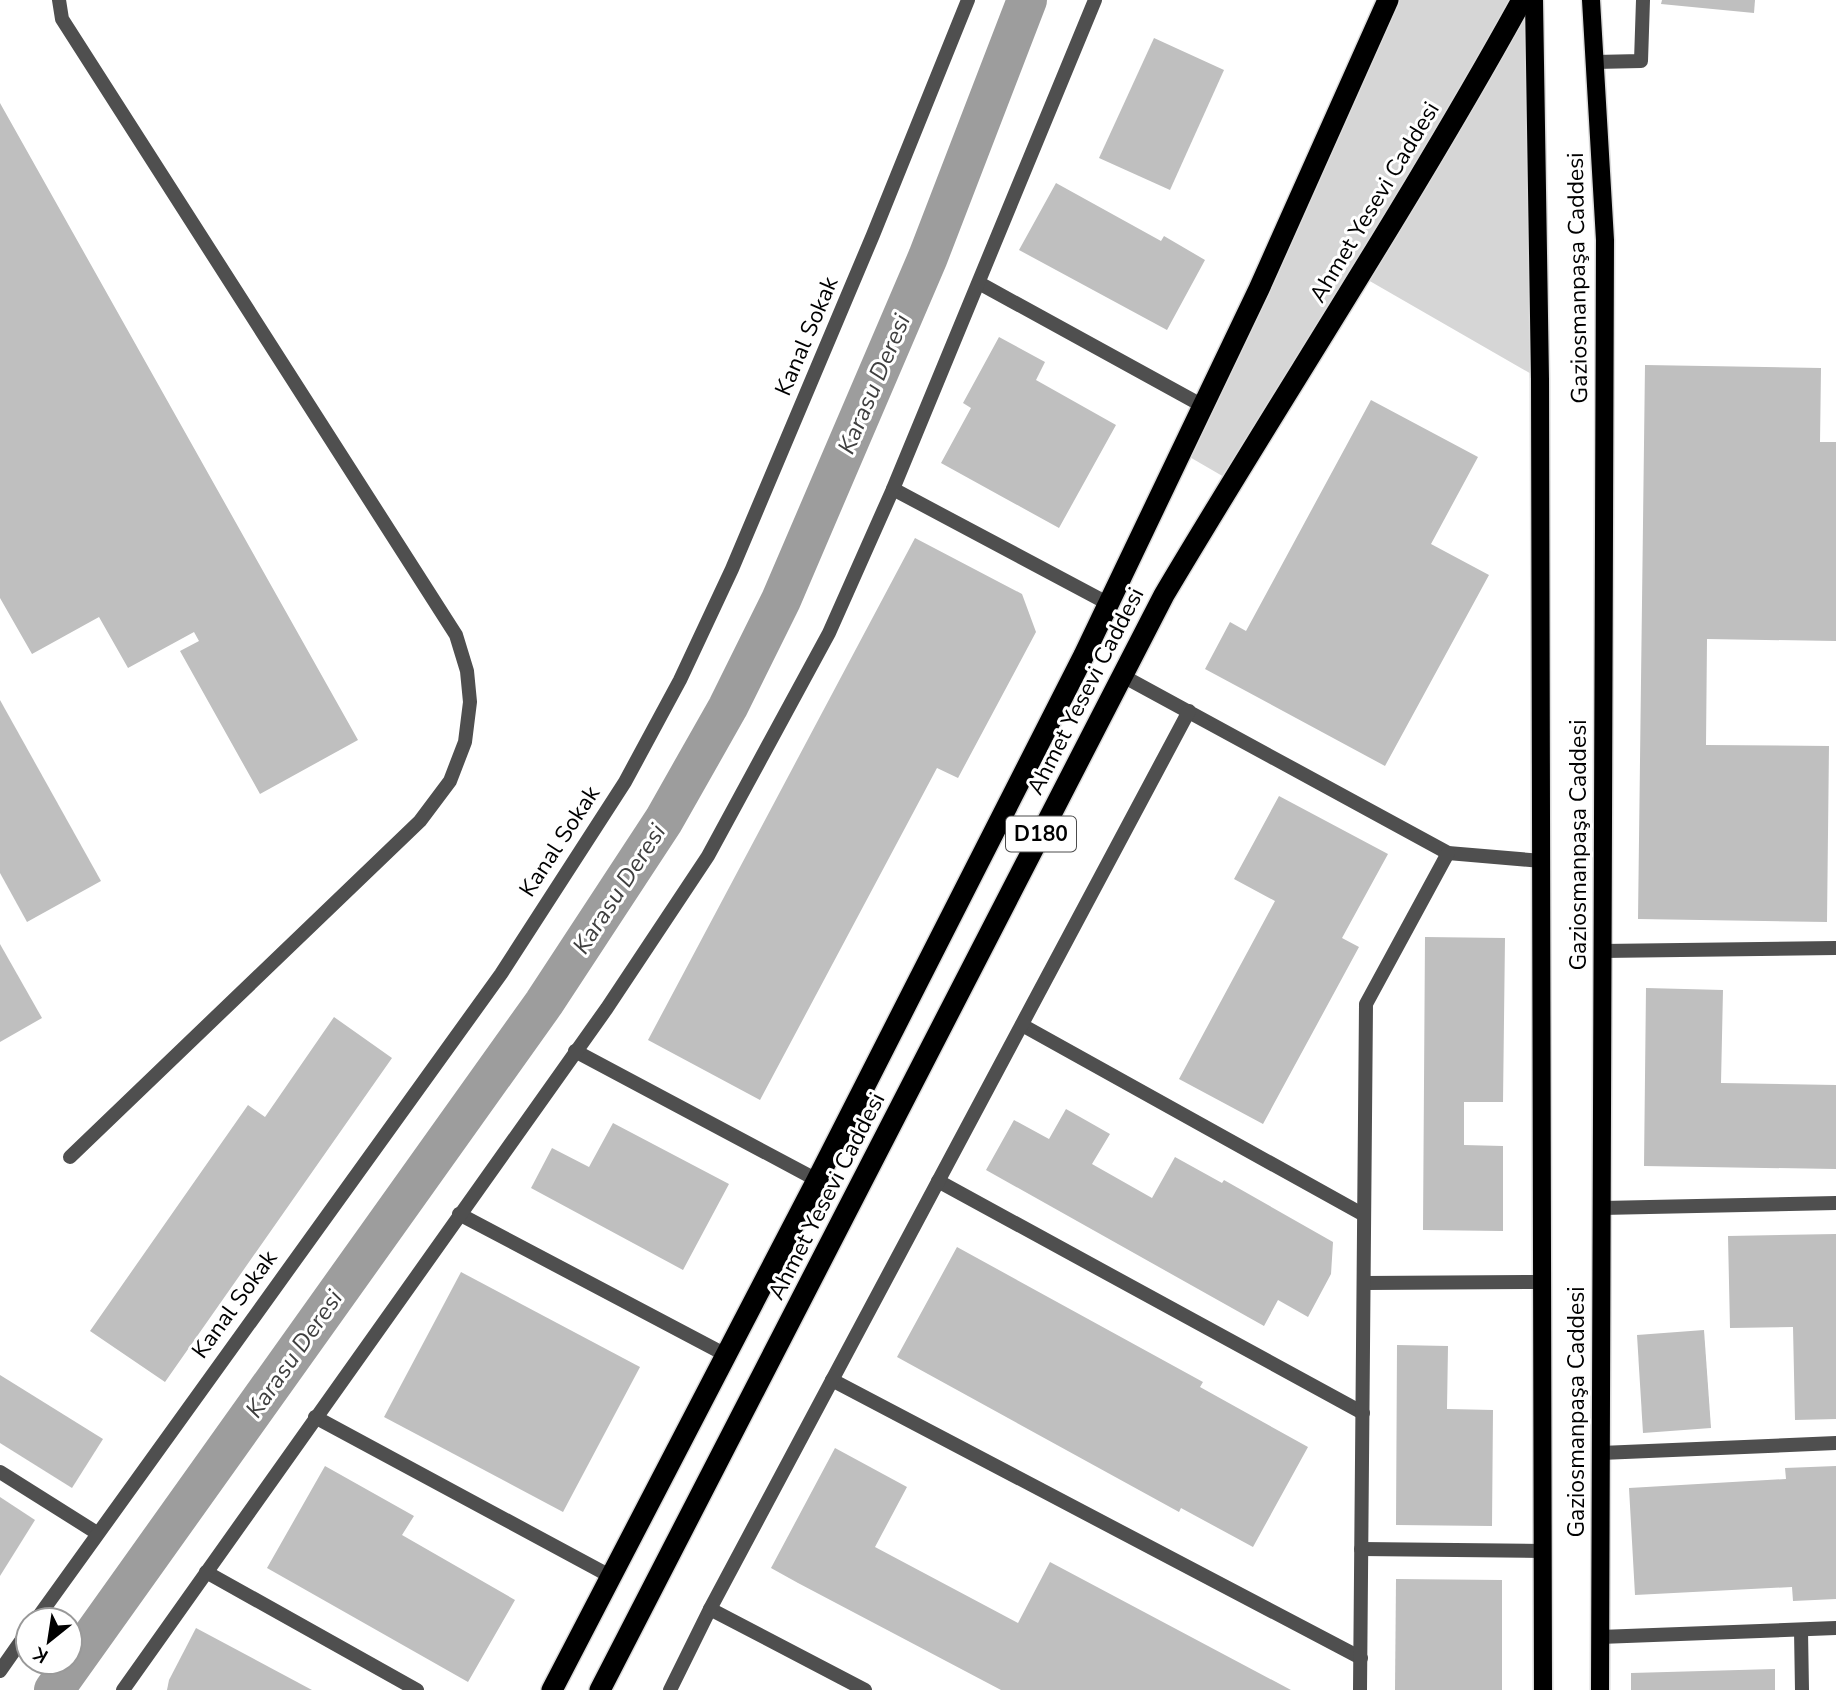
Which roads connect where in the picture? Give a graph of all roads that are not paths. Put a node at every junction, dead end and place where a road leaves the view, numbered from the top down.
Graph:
1 (59, 0) edge
2 (968, 0) edge
3 (1095, 0) edge
4 (1388, 0) edge
5 (1522, 0) edge
6 (1534, 0) edge
7 (1591, 0) edge
8 (1643, 0) edge
9 (1595, 62) junction
10 (979, 284) junction
11 (1203, 406) junction
12 (893, 489) junction
13 (1109, 604) junction
14 (1121, 676) junction
15 (1189, 711) junction
16 (1448, 853) junction
17 (1542, 861) junction
18 (1836, 948) edge
19 (1602, 951) junction
20 (1022, 1025) junction
21 (575, 1051) junction
22 (70, 1157) dead end
23 (817, 1180) junction
24 (938, 1181) junction
25 (1836, 1203) edge
26 (1602, 1208) junction
27 (459, 1214) junction
28 (1364, 1215) junction
29 (1543, 1282) junction
30 (1364, 1283) junction
31 (726, 1355) junction
32 (832, 1380) junction
33 (1363, 1413) junction
34 (315, 1417) junction
35 (1836, 1443) edge
36 (1601, 1453) junction
37 (0, 1472) edge
38 (97, 1533) junction
39 (1361, 1549) junction
40 (1543, 1551) junction
41 (206, 1572) junction
42 (610, 1576) junction
43 (46, 1606) edge
44 (710, 1609) junction
45 (1836, 1628) edge
46 (1801, 1630) junction
47 (1600, 1637) junction
48 (14, 1651) edge
49 (1360, 1658) junction
50 (0, 1671) edge
51 (123, 1690) edge
52 (417, 1690) edge
53 (552, 1690) edge
54 (600, 1690) edge
55 (670, 1690) edge
56 (865, 1690) edge
57 (1360, 1690) edge
58 (1543, 1690) edge
59 (1600, 1690) edge
60 (1802, 1690) edge

1 - 22 street
2 - 38 street, Kanal Sokak
3 - 10 street
4 - 11 highway, Ahmet Yesevi Caddesi / D180
5 - 14 highway, Ahmet Yesevi Caddesi / D180
6 - 17 main road, Gaziosmanpaşa Caddesi
7 - 9 main road, Gaziosmanpaşa Caddesi
8 - 9 street
9 - 19 main road, Gaziosmanpaşa Caddesi
10 - 11 street
10 - 12 street
11 - 13 highway, Ahmet Yesevi Caddesi / D180
12 - 13 street
12 - 21 street
13 - 23 highway, Ahmet Yesevi Caddesi / D180
14 - 15 street
14 - 54 highway, Ahmet Yesevi Caddesi / D180
15 - 16 street
15 - 20 street
16 - 17 street
16 - 28 street
17 - 29 main road, Gaziosmanpaşa Caddesi
18 - 19 street
19 - 26 main road, Gaziosmanpaşa Caddesi
20 - 24 street
20 - 28 street
21 - 23 street
21 - 27 street
23 - 31 highway, Ahmet Yesevi Caddesi / D180
24 - 32 street
24 - 33 street
25 - 26 street
26 - 36 main road, Gaziosmanpaşa Caddesi
27 - 31 street
27 - 34 street
28 - 30 street
29 - 30 street
29 - 40 main road, Gaziosmanpaşa Caddesi
30 - 33 street
31 - 42 highway, Ahmet Yesevi Caddesi / D180
32 - 44 street
32 - 49 street
33 - 39 street
34 - 41 street
34 - 42 street
35 - 36 street
36 - 47 main road, Gaziosmanpaşa Caddesi
37 - 38 street
38 - 43 street, Kanal Sokak
39 - 40 street
39 - 49 street
40 - 58 main road, Gaziosmanpaşa Caddesi
41 - 51 street
41 - 52 street
42 - 53 highway, Ahmet Yesevi Caddesi / D180
44 - 55 street
44 - 56 street
45 - 46 street
46 - 47 street
46 - 60 street
47 - 59 main road, Gaziosmanpaşa Caddesi
48 - 50 street
49 - 57 street

